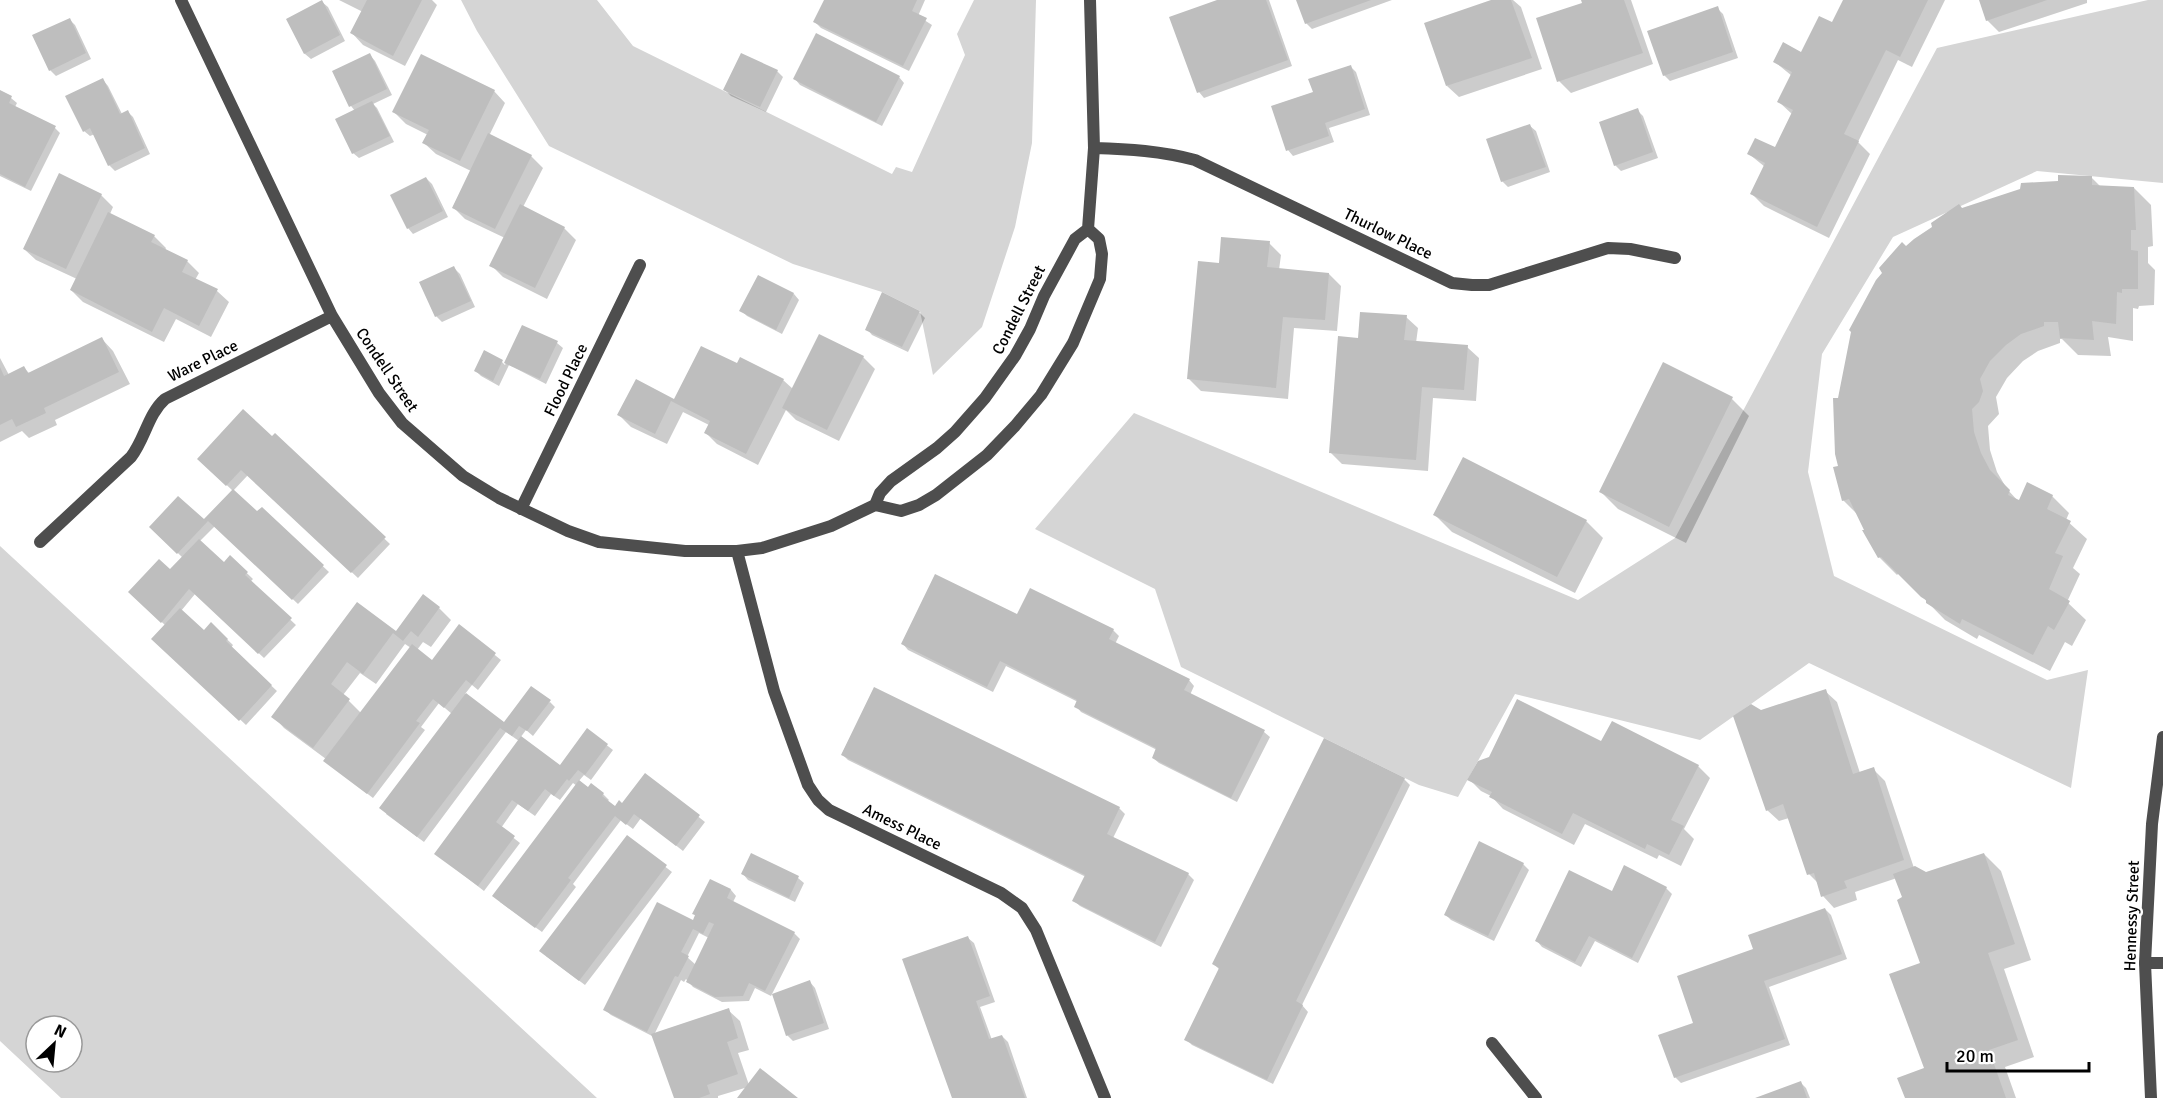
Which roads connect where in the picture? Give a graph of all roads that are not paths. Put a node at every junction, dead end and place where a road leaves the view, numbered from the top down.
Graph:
1 (180, 0) edge
2 (1090, 0) edge
3 (1094, 148) junction
4 (1088, 229) junction
5 (1675, 258) dead end
6 (640, 265) dead end
7 (332, 316) junction
8 (875, 505) junction
9 (521, 509) junction
10 (40, 542) dead end
11 (737, 551) junction
12 (2163, 737) edge
13 (2145, 963) junction
14 (2163, 963) edge
15 (1492, 1043) dead end
16 (1105, 1098) edge
17 (1536, 1098) edge
18 (2151, 1098) edge

1 - 7 street, Condell Street
2 - 3 street
3 - 4 street
3 - 5 street, Thurlow Place
4 - 8 street, Condell Street
4 - 8 street
6 - 9 street, Flood Place
7 - 9 street, Condell Street
7 - 10 street, Ware Place
8 - 11 street, Condell Street
9 - 11 street, Condell Street
11 - 16 street, Amess Place
12 - 13 street, Hennessy Street
13 - 14 street
13 - 18 street, Hennessy Street
15 - 17 street

